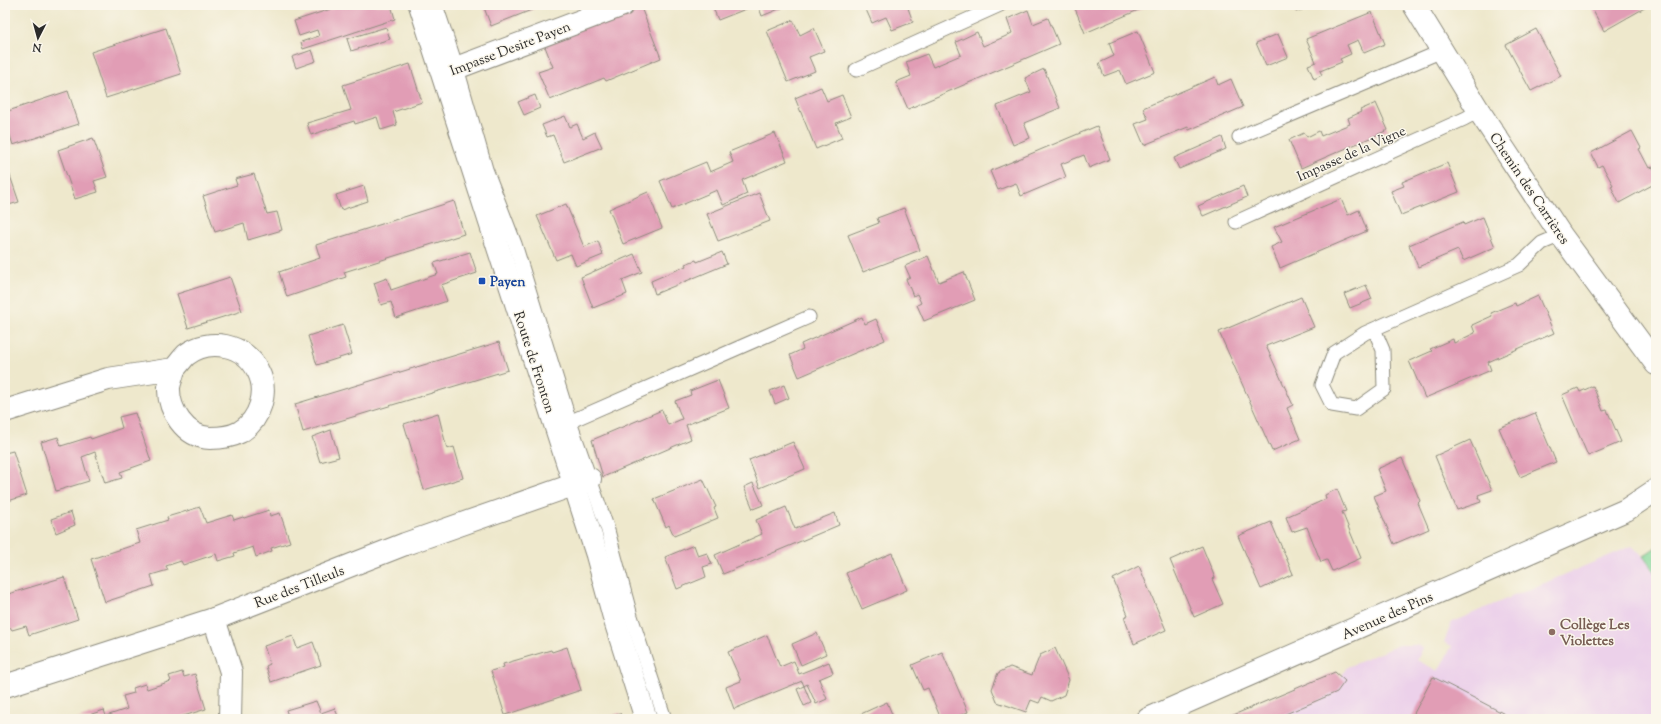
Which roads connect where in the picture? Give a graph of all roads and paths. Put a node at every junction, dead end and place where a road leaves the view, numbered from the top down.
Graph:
1 (420, 5) edge
2 (436, 5) edge
3 (623, 5) edge
4 (1000, 5) edge
5 (1414, 5) edge
6 (1442, 51) junction
7 (856, 70) dead end
8 (450, 71) junction
9 (1478, 111) junction
10 (1239, 136) dead end
11 (1236, 222) dead end
12 (1561, 235) junction
13 (809, 317) dead end
14 (1374, 329) junction
15 (1656, 364) edge
16 (174, 369) junction
17 (5, 411) edge
18 (563, 425) junction
19 (582, 482) junction
20 (1656, 490) edge
21 (1656, 508) edge
22 (1626, 510) junction
23 (214, 619) junction
24 (5, 686) edge
25 (230, 719) edge
26 (646, 719) edge
27 (665, 719) edge
28 (1148, 719) edge

1 - 8 street, Route de Fronton
2 - 8 lane
3 - 8 street, Impasse Desire Payen
4 - 7 lane
5 - 6 street, Chemin des Carrières
6 - 9 street, Chemin des Carrières
6 - 10 lane
8 - 18 street, Route de Fronton
9 - 11 lane, Impasse de la Vigne
9 - 12 street, Chemin des Carrières
12 - 14 lane
12 - 15 street, Chemin des Carrières
13 - 18 lane
14 - 14 lane
16 - 16 street
16 - 17 street
18 - 19 street, Route de Fronton
19 - 23 street, Rue des Tilleuls
19 - 26 street, Route de Fronton
19 - 27 lane
20 - 22 street, Avenue des Pins
21 - 22 street, Avenue des Pins
22 - 28 street, Avenue des Pins
23 - 24 street, Rue des Tilleuls
23 - 25 street

